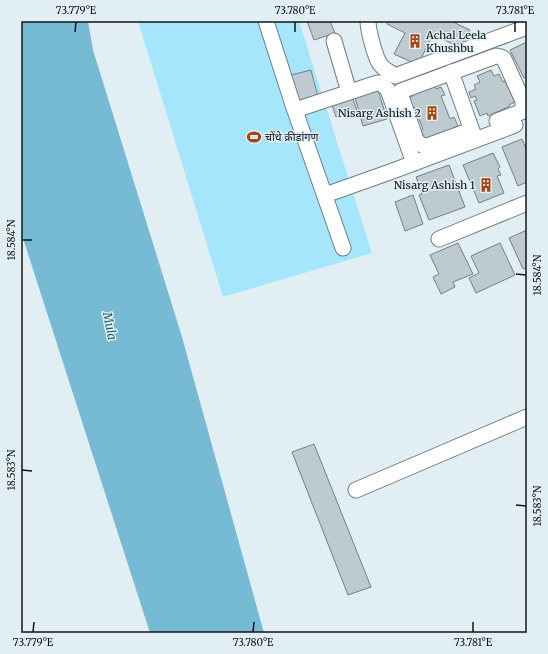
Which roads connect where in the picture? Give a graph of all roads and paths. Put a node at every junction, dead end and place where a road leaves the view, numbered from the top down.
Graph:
1 (266, 21) edge
2 (368, 21) edge
3 (527, 27) edge
4 (334, 41) dead end
5 (451, 72) junction
6 (349, 92) junction
7 (295, 110) junction
8 (527, 120) edge
9 (498, 121) dead end
10 (479, 133) junction
11 (414, 163) junction
12 (324, 195) junction
13 (527, 203) edge
14 (439, 238) dead end
15 (343, 248) dead end
16 (527, 417) edge
17 (356, 490) dead end

1 - 7 street
2 - 3 street
4 - 6 street
5 - 9 street
5 - 10 street
5 - 10 street
6 - 7 street
6 - 11 street
7 - 12 street
8 - 10 street
10 - 11 street
11 - 12 street
12 - 15 street
13 - 14 street
16 - 17 street

